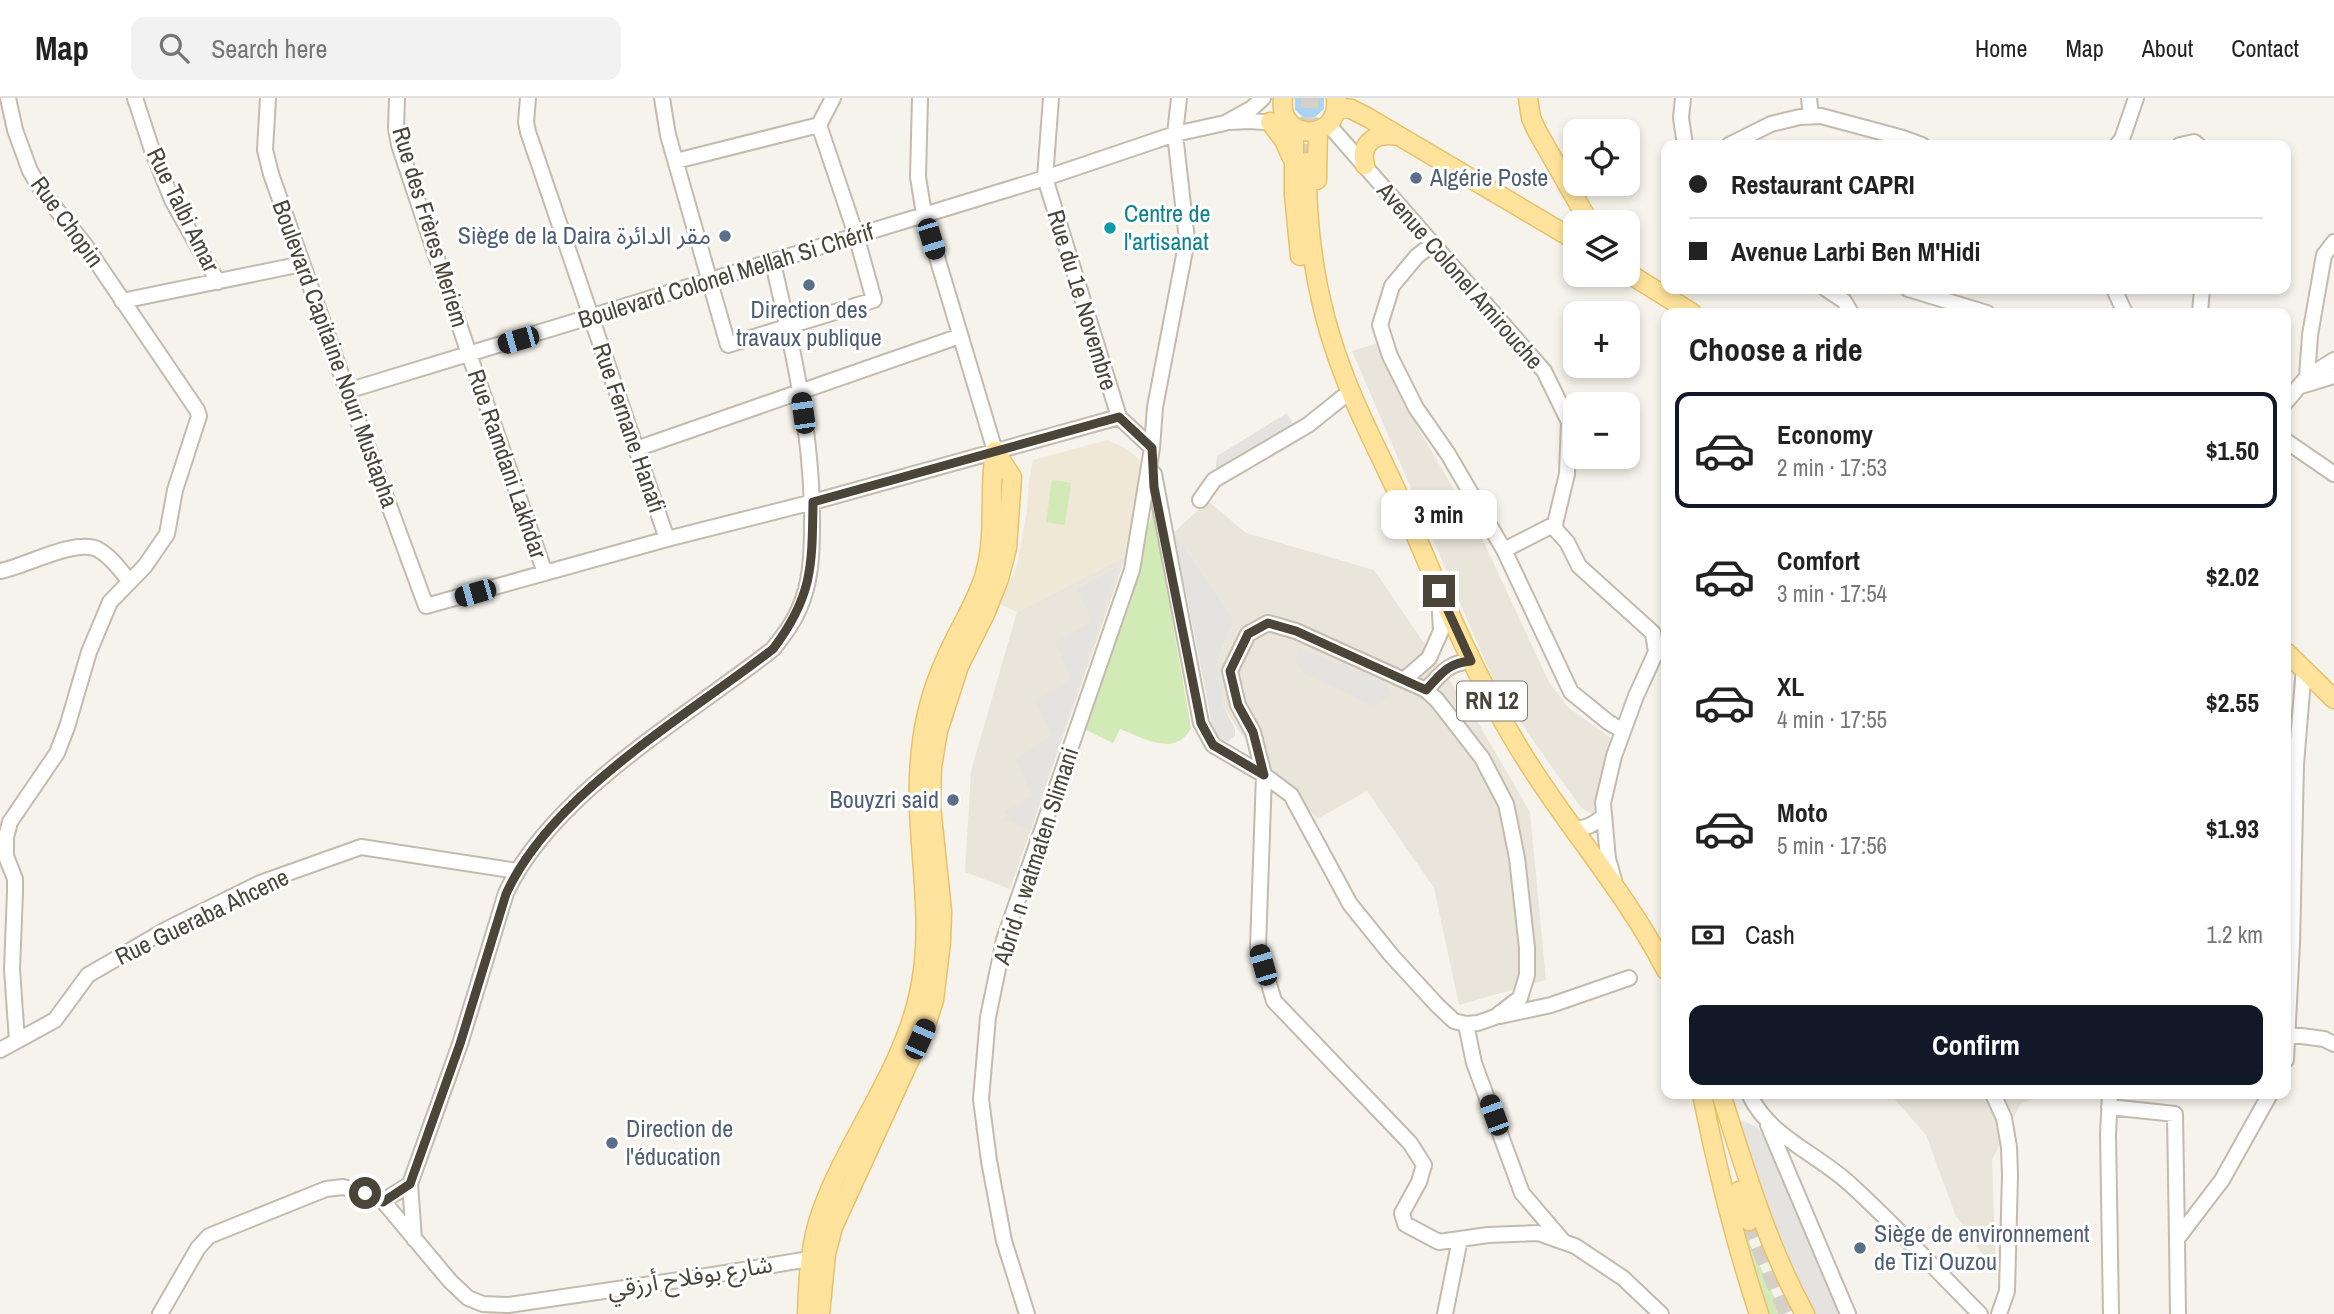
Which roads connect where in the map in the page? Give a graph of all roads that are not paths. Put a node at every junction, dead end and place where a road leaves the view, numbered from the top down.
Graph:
1 (135, 98) edge
2 (268, 98) edge
3 (397, 98) edge
4 (528, 98) edge
5 (662, 98) edge
6 (832, 98) edge
7 (920, 98) edge
8 (1051, 98) edge
9 (1179, 98) edge
10 (1263, 98) edge
11 (1283, 98) edge
12 (1528, 98) edge
13 (1683, 98) edge
14 (1809, 98) edge
15 (2136, 98) edge
16 (1344, 104) edge
17 (6, 107) edge
18 (1811, 116) junction
19 (1270, 122) junction
20 (1225, 123) junction
21 (819, 125) junction
22 (1293, 127) junction
23 (1323, 127) junction
24 (1175, 134) junction
25 (1401, 137) junction
26 (1684, 140) edge
27 (1739, 140) edge
28 (1908, 140) edge
29 (2121, 140) edge
30 (676, 161) junction
31 (1300, 162) junction
32 (1365, 165) junction
33 (1045, 178) junction
34 (1582, 210) edge
35 (924, 214) junction
36 (1563, 233) edge
37 (856, 235) junction
38 (2334, 242) edge
39 (1433, 244) junction
40 (773, 262) junction
41 (302, 264) junction
42 (1640, 280) edge
43 (711, 281) junction
44 (218, 282) junction
45 (1661, 293) edge
46 (1662, 294) edge
47 (1834, 294) edge
48 (1924, 294) edge
49 (122, 301) junction
50 (1684, 308) edge
51 (1849, 308) edge
52 (1971, 308) edge
53 (592, 318) junction
54 (788, 328) junction
55 (960, 336) junction
56 (469, 354) junction
57 (2334, 360) edge
58 (2334, 376) edge
59 (2304, 381) junction
60 (347, 391) junction
61 (800, 392) junction
62 (2291, 396) edge
63 (1343, 397) junction
64 (1358, 410) junction
65 (1119, 417) junction
66 (2291, 444) edge
67 (1152, 448) junction
68 (636, 449) junction
69 (995, 451) junction
70 (2334, 474) edge
71 (1199, 500) dead end
72 (813, 502) junction
73 (1555, 524) junction
74 (667, 539) junction
75 (1504, 550) junction
76 (0, 571) edge
77 (545, 573) junction
78 (129, 581) junction
79 (1439, 591) junction
80 (1659, 632) edge
81 (2291, 656) edge
82 (1471, 661) junction
83 (2304, 668) junction
84 (1405, 679) junction
85 (1426, 690) junction
86 (2334, 699) edge
87 (1623, 731) junction
88 (1264, 775) junction
89 (1604, 816) junction
90 (1572, 827) junction
91 (517, 871) junction
92 (1617, 891) junction
93 (1661, 959) edge
94 (2291, 962) edge
95 (1629, 978) dead end
96 (1495, 1017) junction
97 (1466, 1024) junction
98 (2291, 1035) edge
99 (16, 1041) junction
100 (2334, 1044) edge
101 (0, 1051) edge
102 (1703, 1099) edge
103 (1712, 1099) edge
104 (1723, 1099) edge
105 (1752, 1099) edge
106 (1995, 1099) edge
107 (2267, 1099) edge
108 (2110, 1100) edge
109 (1766, 1121) junction
110 (1811, 1154) junction
111 (1790, 1181) junction
112 (410, 1184) junction
113 (383, 1202) junction
114 (1749, 1221) tunnel mouth
115 (414, 1239) junction
116 (1460, 1239) junction
117 (2177, 1240) junction
118 (1564, 1242) junction
119 (818, 1257) junction
120 (160, 1314) edge
121 (807, 1314) edge
122 (820, 1314) edge
123 (1027, 1314) edge
124 (1446, 1314) edge
125 (1661, 1314) edge
126 (1759, 1314) edge
127 (1805, 1314) edge
128 (1847, 1314) edge
129 (1980, 1314) edge
130 (1999, 1314) edge
131 (2111, 1314) edge
132 (2178, 1314) edge

1 - 44 street, Rue Talbi Amar
2 - 41 street, Boulevard Capitaine Nouri Mustapha
3 - 56 street, Rue des Frères Meriem
4 - 53 street, Rue Fernane Hanafi
5 - 30 street
6 - 21 street
7 - 35 street
8 - 33 street
9 - 24 street
10 - 20 street, Boulevard Colonel Mellah Si Chérif
11 - 22 main road
12 - 34 main road
13 - 26 street
14 - 18 street
15 - 29 street
16 - 23 main road
16 - 25 main road
17 - 49 street, Rue Chopin
18 - 27 street
18 - 28 street
19 - 20 street, Boulevard Colonel Mellah Si Chérif
19 - 22 street, Boulevard Colonel Mellah Si Chérif
19 - 31 main road
20 - 24 street, Boulevard Colonel Mellah Si Chérif
21 - 30 street
21 - 37 street
22 - 23 main road
22 - 31 main road
23 - 32 street, Avenue Colonel Amirouche
23 - 64 main road
24 - 33 street, Boulevard Colonel Mellah Si Chérif
24 - 67 street
25 - 32 main road
25 - 36 main road
30 - 43 street
31 - 63 main road
31 - 64 main road, RN 12
32 - 39 street, Avenue Colonel Amirouche
33 - 35 street, Boulevard Colonel Mellah Si Chérif
33 - 65 street, Rue du 1e Novembre
35 - 37 street, Boulevard Colonel Mellah Si Chérif
35 - 55 street
37 - 40 street, Boulevard Colonel Mellah Si Chérif
37 - 54 street
38 - 59 street
39 - 73 street, Avenue Colonel Amirouche
39 - 75 street
40 - 43 street, Boulevard Colonel Mellah Si Chérif
40 - 54 street
41 - 44 street
41 - 60 street, Boulevard Capitaine Nouri Mustapha
42 - 45 main road
43 - 53 street, Boulevard Colonel Mellah Si Chérif
43 - 54 street
44 - 49 street
46 - 50 main road
47 - 51 street
48 - 52 street
49 - 78 street, Rue Chopin
53 - 56 street, Boulevard Colonel Mellah Si Chérif
53 - 68 street, Rue Fernane Hanafi
54 - 61 street
55 - 61 street
55 - 69 street
56 - 60 street, Boulevard Colonel Mellah Si Chérif
56 - 77 street, Rue Ramdani Lakhdar
57 - 59 street
58 - 59 street
59 - 62 street
60 - 77 street, Boulevard Capitaine Nouri Mustapha
61 - 68 street
61 - 72 street
63 - 64 main road
63 - 71 street
64 - 79 main road, RN 12
65 - 67 street, Rue du 1e Novembre
65 - 69 street
66 - 70 street
67 - 88 street
67 - 123 street, Abrid n watmaten Slimani
68 - 74 street, Rue Fernane Hanafi
69 - 72 street
69 - 119 main road
72 - 74 street
72 - 91 street
73 - 75 street
73 - 80 street
74 - 77 street
75 - 87 street
76 - 78 street
78 - 99 street, Rue Chopin
79 - 82 main road, RN 12
79 - 84 street
80 - 87 street
81 - 83 main road
82 - 85 street
82 - 90 main road, RN 12
83 - 86 main road
83 - 94 street
84 - 85 street
84 - 88 street
85 - 96 street
87 - 89 street
88 - 97 street
88 - 116 street
89 - 90 street
89 - 92 street
90 - 92 main road, RN 12
91 - 99 street, Rue Gueraba Ahcene
91 - 112 street
92 - 93 main road, RN 12
95 - 96 street
96 - 97 street
97 - 118 street
98 - 100 street
99 - 101 street, Rue Gueraba Ahcene
102 - 126 main road
103 - 114 main road
104 - 127 main road
105 - 109 street
106 - 130 street
107 - 117 street
108 - 117 street
108 - 131 street
109 - 110 street
109 - 111 street
110 - 111 street
110 - 129 street
111 - 128 street
112 - 113 street
112 - 115 street
113 - 115 street, شارع بوفلاح أرزقي
113 - 120 street
115 - 119 street, شارع بوفلاح أرزقي
116 - 118 street
116 - 124 street
117 - 132 street
118 - 125 street
119 - 121 main road
119 - 122 main road

